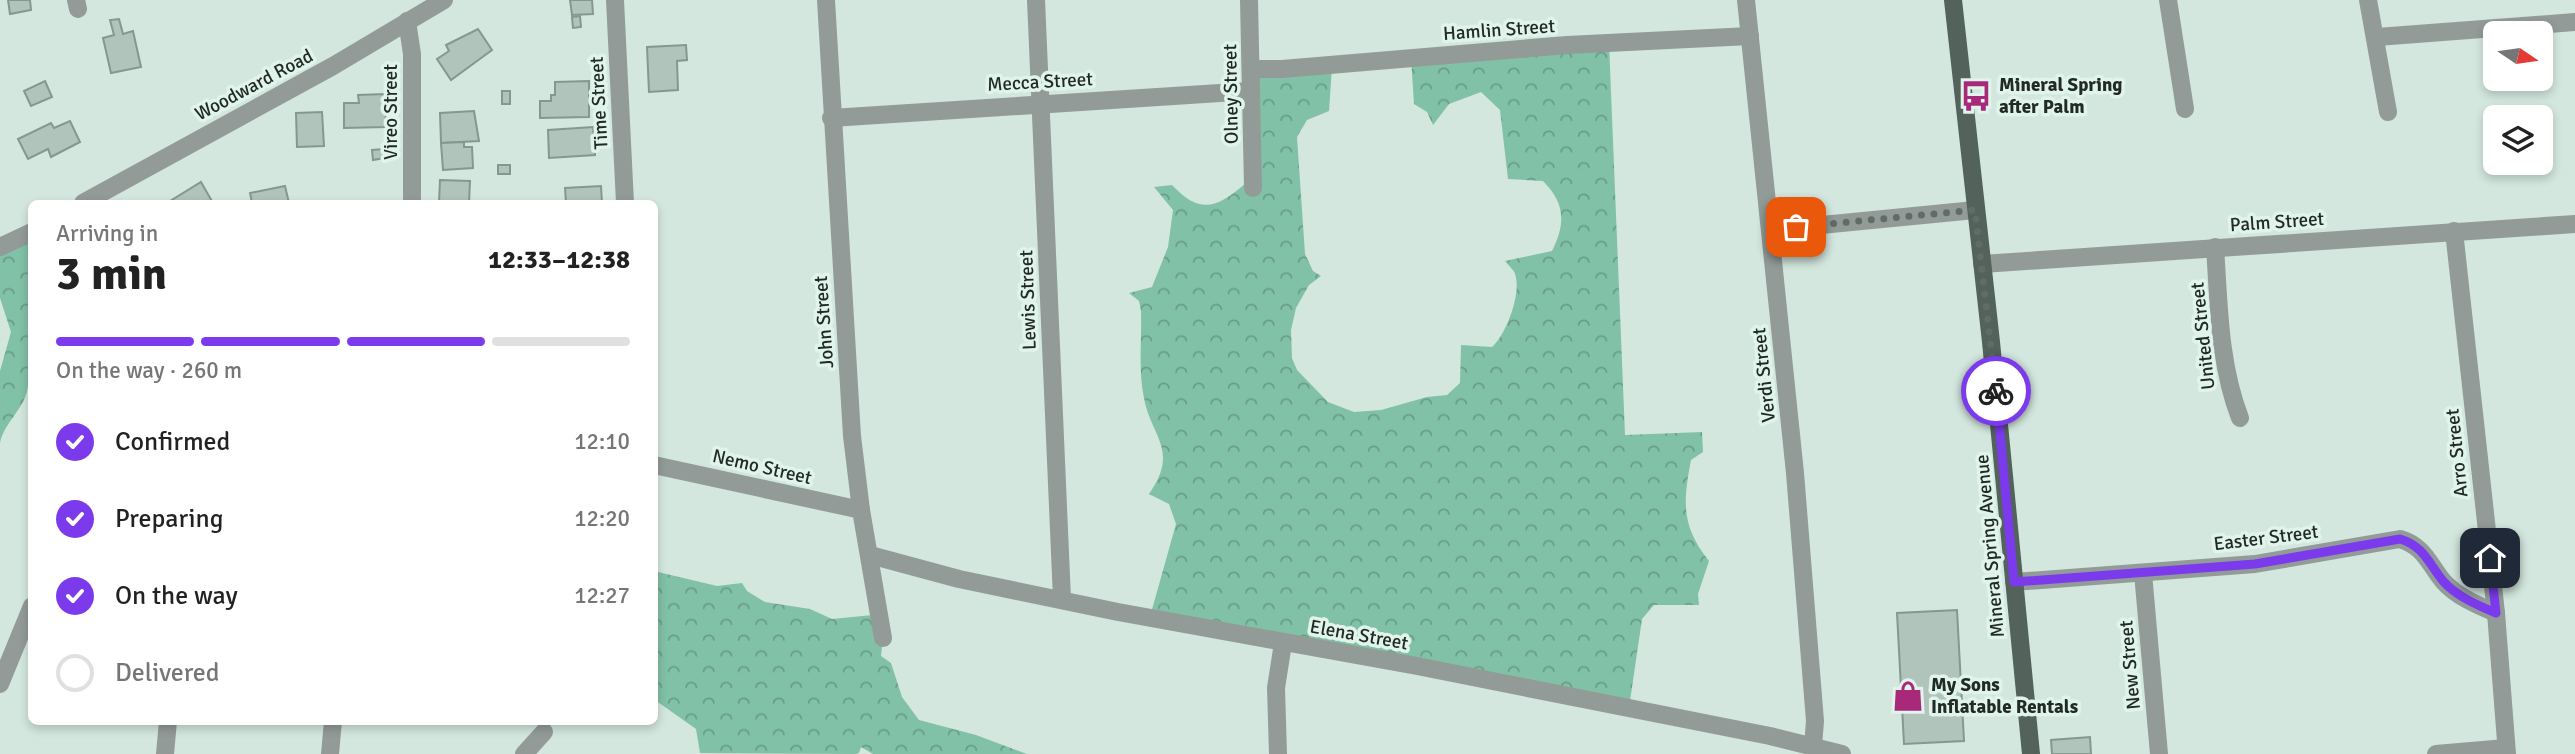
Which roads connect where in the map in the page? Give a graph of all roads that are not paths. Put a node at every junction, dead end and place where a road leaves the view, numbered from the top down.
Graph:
1 (444, 0) edge
2 (615, 0) edge
3 (826, 0) edge
4 (1036, 0) edge
5 (1249, 0) edge
6 (1746, 0) edge
7 (1953, 0) edge
8 (2168, 0) edge
9 (2368, 0) edge
10 (407, 21) junction
11 (2575, 22) edge
12 (1749, 36) junction
13 (2377, 37) junction
14 (1252, 69) junction
15 (1251, 90) junction
16 (1042, 103) junction
17 (2185, 109) dead end
18 (2388, 112) dead end
19 (831, 118) junction
20 (1254, 188) dead end
21 (109, 196) edge
22 (412, 200) edge
23 (625, 200) edge
24 (1975, 210) junction
25 (2575, 224) edge
26 (1770, 230) junction
27 (2454, 231) junction
28 (28, 234) edge
29 (0, 247) edge
30 (2215, 247) junction
31 (1982, 264) junction
32 (2240, 418) dead end
33 (658, 466) edge
34 (860, 510) junction
35 (870, 555) junction
36 (2143, 573) junction
37 (2014, 582) junction
38 (1062, 599) junction
39 (2496, 613) junction
40 (28, 616) edge
41 (883, 638) dead end
42 (1283, 643) junction
43 (0, 684) edge
44 (168, 725) edge
45 (333, 725) edge
46 (544, 732) dead end
47 (1813, 746) junction
48 (2507, 751) edge
49 (165, 754) edge
50 (330, 754) edge
51 (524, 754) edge
52 (1278, 754) edge
53 (1842, 754) edge
54 (2031, 754) edge
55 (2159, 754) edge
56 (2436, 754) edge

1 - 10 street, Woodward Road
2 - 23 street, Time Street
3 - 19 street, John Street
4 - 16 street, Lewis Street
5 - 14 street, Olney Street
6 - 12 street, Verdi Street
7 - 24 main road, Mineral Spring Avenue
8 - 17 street
9 - 13 street
10 - 21 street, Woodward Road
10 - 22 street, Vireo Street
11 - 13 street
12 - 14 street, Hamlin Street
12 - 26 street, Verdi Street
13 - 18 street
14 - 15 street, Olney Street
15 - 16 street, Mecca Street
15 - 20 street, Olney Street
16 - 19 street, Mecca Street
16 - 38 street, Lewis Street
19 - 34 street, John Street
24 - 26 street
24 - 31 main road, Mineral Spring Avenue
25 - 27 street, Palm Street
26 - 47 street, Verdi Street
27 - 30 street, Palm Street
27 - 39 street, Arro Street
28 - 29 street
30 - 31 street, Palm Street
30 - 32 street, United Street
31 - 37 main road, Mineral Spring Avenue
33 - 34 street, Nemo Street
34 - 35 street, John Street
35 - 38 street, Elena Street
35 - 41 street, John Street
36 - 37 street, Easter Street
36 - 39 street, Easter Street
36 - 55 street, New Street
37 - 54 main road, Mineral Spring Avenue
38 - 42 street, Elena Street
39 - 48 street, Arro Street
40 - 43 street
42 - 47 street, Elena Street
42 - 52 street
44 - 49 street
45 - 50 street
46 - 51 street
47 - 53 street, Elena Street
48 - 56 street

